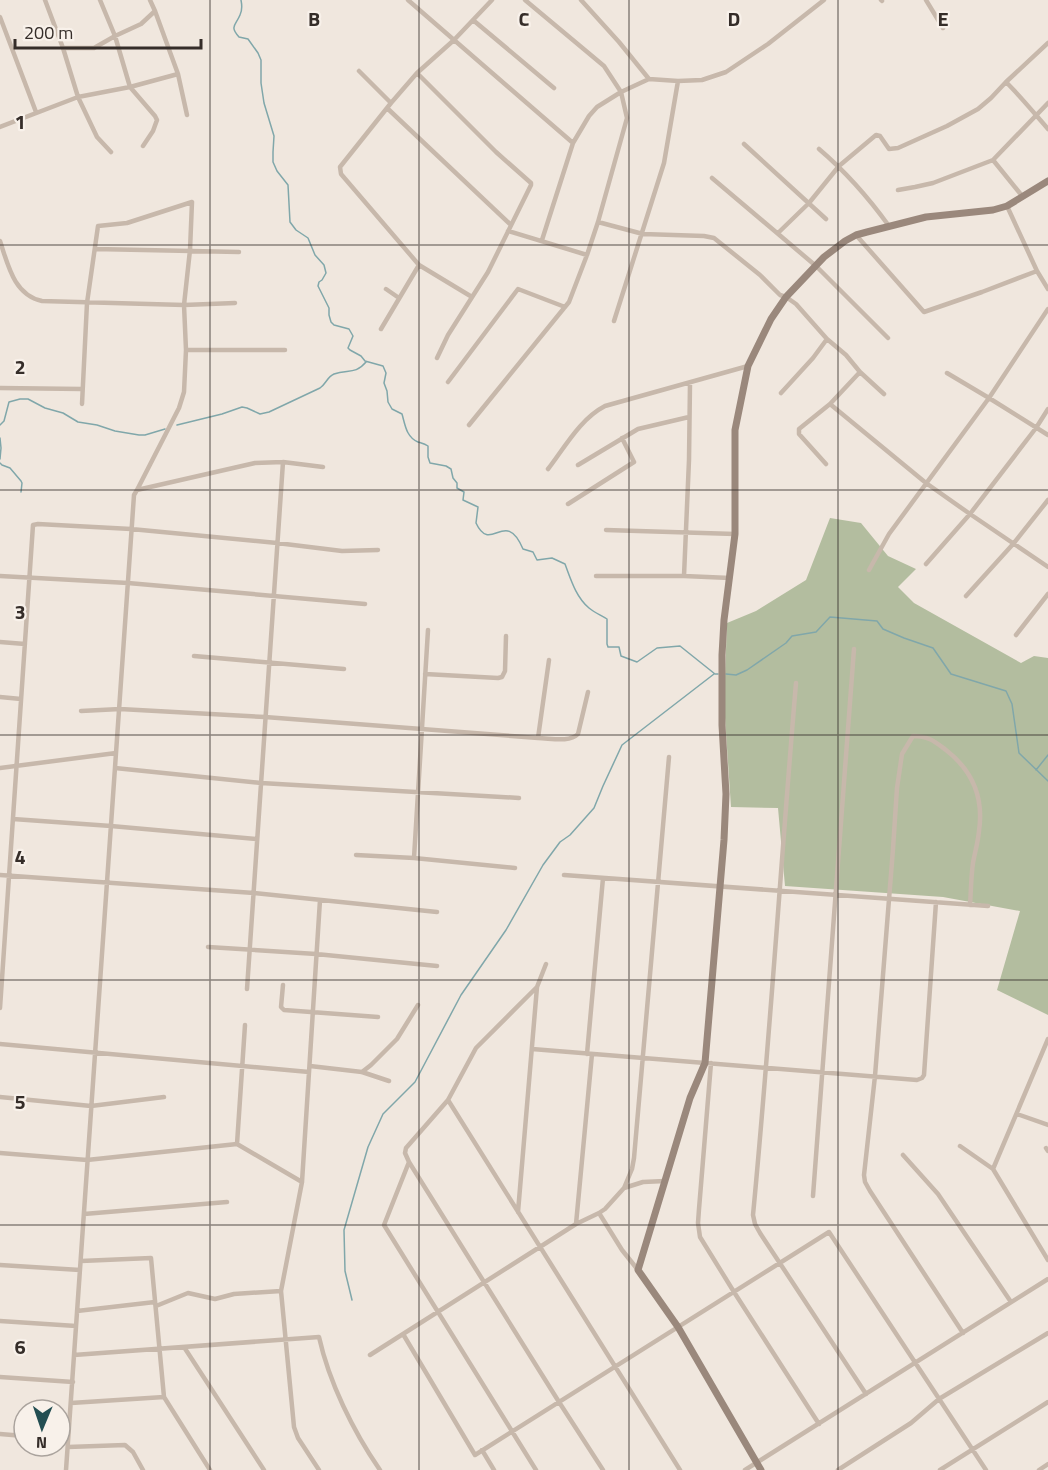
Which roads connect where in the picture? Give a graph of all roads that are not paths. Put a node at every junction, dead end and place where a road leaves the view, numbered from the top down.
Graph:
1 (45, 0) edge
2 (100, 0) edge
3 (150, 0) edge
4 (408, 0) edge
5 (492, 0) edge
6 (525, 0) edge
7 (581, 0) edge
8 (824, 0) edge
9 (927, 0) edge
10 (156, 11) junction
11 (0, 17) edge
12 (473, 20) junction
13 (943, 28) dead end
14 (115, 36) junction
15 (454, 40) junction
16 (1048, 43) edge
17 (63, 48) junction
18 (359, 71) dead end
19 (417, 73) junction
20 (178, 74) junction
21 (649, 79) junction
22 (678, 81) junction
23 (1006, 82) junction
24 (130, 87) junction
25 (554, 87) dead end
26 (621, 92) junction
27 (78, 97) junction
28 (391, 103) junction
29 (1048, 103) edge
30 (387, 108) junction
31 (36, 112) junction
32 (187, 115) dead end
33 (1035, 115) junction
34 (0, 127) edge
35 (1048, 129) edge
36 (573, 143) junction
37 (744, 144) dead end
38 (143, 146) dead end
39 (819, 149) dead end
40 (111, 152) dead end
41 (993, 159) junction
42 (839, 166) junction
43 (712, 177) dead end
44 (1048, 181) edge
45 (898, 190) dead end
46 (1023, 197) junction
47 (809, 203) junction
48 (1007, 206) junction
49 (826, 219) dead end
50 (598, 222) junction
51 (889, 226) junction
52 (510, 228) junction
53 (643, 234) junction
54 (778, 234) junction
55 (856, 235) junction
56 (542, 240) junction
57 (0, 241) edge
58 (95, 249) junction
59 (190, 250) junction
60 (238, 252) dead end
61 (587, 255) junction
62 (418, 265) junction
63 (816, 266) junction
64 (1037, 271) junction
65 (386, 289) dead end
66 (1048, 289) edge
67 (472, 297) junction
68 (786, 297) junction
69 (399, 298) junction
70 (87, 303) junction
71 (235, 303) dead end
72 (184, 305) junction
73 (566, 307) junction
74 (1048, 309) edge
75 (614, 321) dead end
76 (381, 329) dead end
77 (888, 338) dead end
78 (827, 339) junction
79 (186, 350) junction
80 (285, 350) dead end
81 (437, 358) dead end
82 (748, 366) junction
83 (860, 372) junction
84 (947, 373) dead end
85 (448, 382) dead end
86 (690, 383) junction
87 (0, 388) edge
88 (82, 389) junction
89 (781, 393) dead end
90 (884, 394) dead end
91 (990, 398) junction
92 (82, 404) dead end
93 (830, 404) junction
94 (1048, 409) edge
95 (689, 417) junction
96 (469, 425) dead end
97 (1035, 428) junction
98 (1048, 435) edge
99 (622, 438) junction
100 (283, 462) junction
101 (826, 464) dead end
102 (578, 465) dead end
103 (323, 467) dead end
104 (548, 469) dead end
105 (926, 483) junction
106 (136, 490) junction
107 (1048, 500) edge
108 (568, 504) dead end
109 (970, 514) junction
110 (131, 529) junction
111 (606, 530) dead end
112 (685, 532) junction
113 (735, 534) junction
114 (277, 543) junction
115 (1014, 543) junction
116 (378, 550) dead end
117 (926, 564) dead end
118 (1048, 567) edge
119 (869, 570) dead end
120 (0, 576) edge
121 (596, 576) dead end
122 (684, 576) junction
123 (30, 577) junction
124 (730, 578) junction
125 (128, 584) junction
126 (1048, 594) edge
127 (274, 596) junction
128 (966, 596) dead end
129 (365, 604) dead end
130 (428, 630) dead end
131 (1017, 635) dead end
132 (506, 636) dead end
133 (0, 642) edge
134 (25, 644) junction
135 (854, 649) dead end
136 (194, 656) dead end
137 (549, 660) dead end
138 (270, 663) junction
139 (344, 669) dead end
140 (425, 674) junction
141 (796, 683) dead end
142 (588, 692) dead end
143 (0, 697) edge
144 (21, 699) junction
145 (120, 709) junction
146 (81, 711) dead end
147 (266, 717) junction
148 (422, 729) junction
149 (538, 738) junction
150 (116, 753) junction
151 (669, 756) dead end
152 (17, 766) junction
153 (0, 768) edge
154 (115, 768) junction
155 (261, 783) junction
156 (418, 793) junction
157 (519, 798) dead end
158 (13, 819) junction
159 (111, 826) junction
160 (257, 839) junction
161 (356, 855) dead end
162 (414, 858) junction
163 (515, 868) dead end
164 (0, 875) edge
165 (564, 875) dead end
166 (9, 876) junction
167 (603, 878) junction
168 (658, 882) junction
169 (107, 883) junction
170 (720, 887) junction
171 (779, 891) junction
172 (254, 893) junction
173 (835, 895) junction
174 (889, 899) junction
175 (320, 900) junction
176 (936, 902) junction
177 (970, 905) junction
178 (988, 906) dead end
179 (437, 912) dead end
180 (3, 934) edge
181 (208, 947) dead end
182 (250, 950) junction
183 (316, 954) junction
184 (546, 964) dead end
185 (437, 966) dead end
186 (283, 985) dead end
187 (537, 987) junction
188 (1, 989) edge
189 (247, 989) dead end
190 (418, 1005) dead end
191 (0, 1008) edge
192 (313, 1011) junction
193 (378, 1017) dead end
194 (245, 1025) dead end
195 (1048, 1039) edge
196 (0, 1044) edge
197 (532, 1049) junction
198 (95, 1052) junction
199 (589, 1054) junction
200 (644, 1058) junction
201 (708, 1063) junction
202 (242, 1065) junction
203 (767, 1068) junction
204 (309, 1069) junction
205 (362, 1072) junction
206 (822, 1072) junction
207 (875, 1076) junction
208 (389, 1081) dead end
209 (0, 1097) edge
210 (164, 1097) dead end
211 (448, 1100) junction
212 (91, 1106) junction
213 (1017, 1114) junction
214 (1048, 1125) edge
215 (237, 1144) junction
216 (960, 1146) dead end
217 (0, 1153) edge
218 (903, 1155) dead end
219 (87, 1160) junction
220 (409, 1162) junction
221 (993, 1170) junction
222 (665, 1181) junction
223 (302, 1182) junction
224 (624, 1188) junction
225 (813, 1196) dead end
226 (227, 1202) dead end
227 (518, 1212) junction
228 (599, 1213) junction
229 (84, 1214) junction
230 (576, 1224) junction
231 (540, 1247) junction
232 (1048, 1260) edge
233 (81, 1261) junction
234 (780, 1263) junction
235 (0, 1265) edge
236 (80, 1270) junction
237 (638, 1270) junction
238 (1048, 1280) edge
239 (484, 1282) junction
240 (281, 1292) junction
241 (734, 1292) junction
242 (1011, 1302) junction
243 (155, 1304) junction
244 (77, 1311) junction
245 (438, 1312) junction
246 (0, 1321) edge
247 (76, 1326) junction
248 (678, 1327) junction
249 (963, 1333) junction
250 (1048, 1333) edge
251 (402, 1334) junction
252 (285, 1339) junction
253 (184, 1347) junction
254 (159, 1348) junction
255 (74, 1355) junction
256 (370, 1355) dead end
257 (915, 1363) junction
258 (615, 1367) junction
259 (0, 1377) edge
260 (73, 1382) junction
261 (866, 1394) junction
262 (164, 1397) junction
263 (71, 1398) edge
264 (939, 1399) junction
265 (559, 1402) junction
266 (1048, 1402) edge
267 (72, 1403) edge
268 (819, 1424) junction
269 (512, 1431) junction
270 (72, 1447) edge
271 (482, 1450) junction
272 (972, 1450) junction
273 (757, 1463) junction
274 (1048, 1464) edge
275 (143, 1470) edge
276 (210, 1470) edge
277 (264, 1470) edge
278 (319, 1470) edge
279 (380, 1470) edge
280 (494, 1470) edge
281 (536, 1470) edge
282 (603, 1470) edge
283 (680, 1470) edge
284 (745, 1470) edge
285 (762, 1470) edge
286 (838, 1470) edge
287 (940, 1470) edge
288 (986, 1470) edge
289 (1039, 1470) edge

1 - 17 street
2 - 14 street
3 - 10 street
4 - 15 street
5 - 12 street
6 - 26 street
7 - 21 street
8 - 22 street
9 - 13 street
10 - 14 street
10 - 20 street
11 - 31 street
12 - 15 street
12 - 25 street
14 - 17 street
14 - 24 street
15 - 19 street
15 - 36 street
16 - 23 street
17 - 27 street
18 - 28 street
19 - 28 street
19 - 52 street
20 - 24 street
20 - 32 street
21 - 22 street
21 - 26 street
22 - 53 street
23 - 33 street
23 - 42 street
24 - 27 street
24 - 38 street
26 - 36 street
26 - 50 street
27 - 31 street
27 - 40 street
28 - 30 street
29 - 33 street
30 - 52 street
30 - 62 street
31 - 34 street
33 - 35 street
33 - 41 street
36 - 56 street
37 - 47 street
39 - 42 street
41 - 45 street
41 - 46 street
42 - 47 street
42 - 51 street
43 - 54 street
44 - 46 street
46 - 48 street
47 - 49 street
47 - 54 street
48 - 51 street
48 - 64 street
50 - 53 street
50 - 61 street
51 - 55 street
52 - 56 street
52 - 67 street
53 - 68 street
53 - 75 street
54 - 63 street
55 - 63 street
55 - 64 street
56 - 61 street
57 - 70 street
58 - 59 street
58 - 59 street
58 - 70 street
59 - 60 street
59 - 72 street
61 - 73 street
62 - 67 street
62 - 69 street
63 - 68 street
63 - 77 street
64 - 66 street
65 - 69 street
67 - 81 street
68 - 78 street
68 - 82 street
69 - 76 street
70 - 72 street
70 - 88 street
71 - 72 street
72 - 79 street
73 - 85 street
73 - 96 street
74 - 91 street
78 - 83 street
78 - 89 street
79 - 80 street
79 - 106 street
82 - 86 street
82 - 113 street
83 - 90 street
83 - 93 street
84 - 91 street
86 - 95 street
86 - 104 street
87 - 88 street
88 - 92 street
91 - 97 street
91 - 105 street
93 - 101 street
93 - 105 street
94 - 97 street
95 - 99 street
95 - 112 street
97 - 98 street
97 - 109 street
99 - 102 street
99 - 108 street
100 - 103 street
100 - 106 street
100 - 114 street
105 - 109 street
105 - 119 street
106 - 110 street
107 - 115 street
109 - 115 street
109 - 117 street
110 - 114 street
110 - 123 street
110 - 125 street
111 - 112 street
112 - 113 street
112 - 122 street
113 - 124 street
114 - 116 street
114 - 127 street
115 - 118 street
115 - 128 street
120 - 123 street
121 - 122 street
122 - 124 street
123 - 125 street
123 - 134 street
124 - 170 street
125 - 127 street
125 - 145 street
126 - 131 street
127 - 129 street
127 - 138 street
130 - 140 street
132 - 140 street
133 - 134 street
134 - 144 street
135 - 173 street
136 - 138 street
137 - 149 street
138 - 139 street
138 - 147 street
140 - 148 street
141 - 171 street
142 - 149 street
143 - 144 street
144 - 152 street
145 - 146 street
145 - 147 street
145 - 150 street
147 - 148 street
147 - 155 street
148 - 149 street
148 - 156 street
150 - 152 street
150 - 154 street
151 - 168 street
152 - 153 street
152 - 158 street
154 - 155 street
154 - 159 street
155 - 156 street
155 - 160 street
156 - 157 street
156 - 162 street
158 - 159 street
158 - 166 street
159 - 160 street
159 - 169 street
160 - 172 street
161 - 162 street
162 - 163 street
164 - 166 street
165 - 167 street
166 - 169 street
166 - 180 street
167 - 168 street
167 - 199 street
168 - 170 street
168 - 200 street
169 - 172 street
169 - 198 street
170 - 171 street
170 - 201 street
171 - 173 street
171 - 203 street
172 - 175 street
172 - 182 street
173 - 174 street
173 - 206 street
174 - 176 street
174 - 177 street
174 - 207 street
175 - 179 street
175 - 183 street
176 - 177 street
176 - 207 street
177 - 178 street
180 - 188 street
181 - 182 street
182 - 183 street
182 - 189 street
183 - 185 street
183 - 192 street
184 - 187 street
186 - 192 street
187 - 197 street
187 - 211 street
188 - 191 street
190 - 205 street
192 - 193 street
192 - 204 street
194 - 202 street
195 - 213 street
196 - 198 street
197 - 199 street
197 - 227 street
198 - 202 street
198 - 212 street
199 - 200 street
199 - 230 street
200 - 201 street
200 - 224 street
201 - 203 street
201 - 222 street
201 - 241 street
202 - 204 street
202 - 215 street
203 - 206 street
203 - 234 street
204 - 205 street
204 - 223 street
205 - 208 street
206 - 207 street
206 - 225 street
207 - 249 street
209 - 212 street
210 - 212 street
211 - 220 street
211 - 227 street
212 - 219 street
213 - 214 street
213 - 221 street
215 - 219 street
215 - 223 street
216 - 221 street
217 - 219 street
218 - 242 street
219 - 229 street
220 - 239 street
220 - 245 street
221 - 232 street
222 - 224 street
222 - 237 street
223 - 240 street
224 - 228 street
226 - 229 street
227 - 231 street
228 - 230 street
228 - 237 street
229 - 233 street
230 - 231 street
231 - 239 street
231 - 258 street
233 - 236 street
233 - 243 street
234 - 241 street
234 - 257 street
234 - 261 street
235 - 236 street
236 - 244 street
237 - 248 street
238 - 242 street
239 - 245 street
239 - 265 street
240 - 243 street
240 - 252 street
241 - 248 street
241 - 268 street
242 - 249 street
243 - 244 street
243 - 254 street
244 - 247 street
245 - 251 street
245 - 269 street
246 - 247 street
247 - 255 street
248 - 258 street
248 - 273 street
249 - 257 street
250 - 264 street
251 - 256 street
251 - 271 street
252 - 253 street
252 - 278 street
252 - 279 street
253 - 254 street
253 - 277 street
254 - 255 street
254 - 262 street
255 - 260 street
257 - 261 street
257 - 264 street
258 - 265 street
258 - 283 street
259 - 260 street
260 - 263 street
261 - 268 street
262 - 267 street
262 - 276 street
264 - 272 street
264 - 286 street
265 - 269 street
265 - 282 street
266 - 272 street
268 - 273 street
269 - 271 street
269 - 281 street
270 - 275 street
271 - 280 street
272 - 287 street
272 - 288 street
273 - 284 street
273 - 285 street
274 - 289 street

